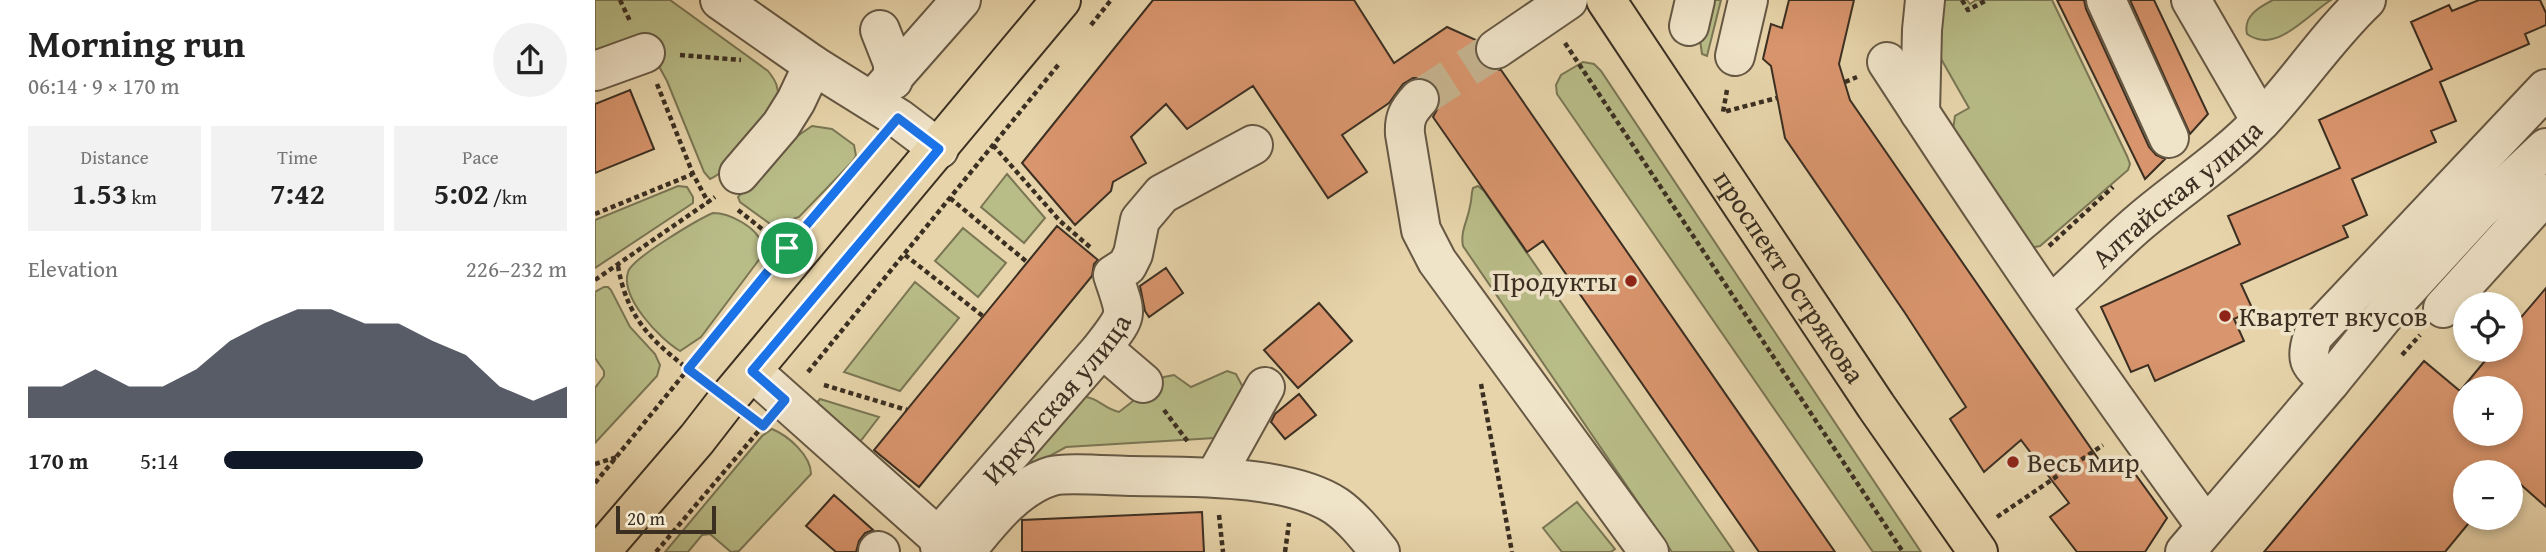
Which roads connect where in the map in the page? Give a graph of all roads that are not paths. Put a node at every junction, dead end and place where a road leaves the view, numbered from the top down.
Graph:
1 (720, 0) edge
2 (961, 0) edge
3 (1061, 0) edge
4 (1606, 0) edge
5 (1748, 0) edge
6 (1925, 0) edge
7 (2106, 0) edge
8 (2367, 0) edge
9 (2202, 4) edge
10 (1557, 7) edge
11 (880, 30) dead end
12 (1496, 48) tunnel mouth
13 (645, 52) road end
14 (1735, 56) dead end
15 (1887, 62) dead end
16 (813, 65) junction
17 (595, 71) edge
18 (2546, 89) edge
19 (1419, 99) tunnel mouth
20 (888, 100) junction
21 (1920, 113) junction
22 (2261, 121) junction
23 (2169, 138) dead end
24 (1252, 145) dead end
25 (2546, 148) edge
26 (939, 149) junction
27 (728, 185) road end
28 (2546, 194) edge
29 (2051, 305) junction
30 (2443, 308) dead end
31 (1102, 348) junction
32 (2330, 382) junction
33 (1143, 383) road end
34 (740, 385) junction
35 (1265, 387) dead end
36 (1215, 477) junction
37 (2193, 544) edge
38 (1973, 545) edge
39 (948, 547) edge
40 (600, 552) edge
41 (1380, 552) edge
42 (1649, 552) edge

1 - 16 street
2 - 20 street
3 - 26 main road
4 - 38 main road, проспект Острякова
5 - 14 street
6 - 21 street
7 - 23 street
8 - 22 street
9 - 22 street, Алтайская улица
10 - 12 street
11 - 20 street
13 - 17 street
15 - 21 street
16 - 20 street
16 - 27 street
18 - 32 street
19 - 42 street
20 - 26 street
21 - 29 street
22 - 29 street, Алтайская улица
24 - 31 street, Иркутская улица
25 - 32 street
26 - 34 main road
28 - 30 street
29 - 37 street
31 - 33 street
31 - 39 street, Иркутская улица
32 - 37 street
34 - 39 street
34 - 40 main road
35 - 36 street
36 - 39 street
36 - 41 street

